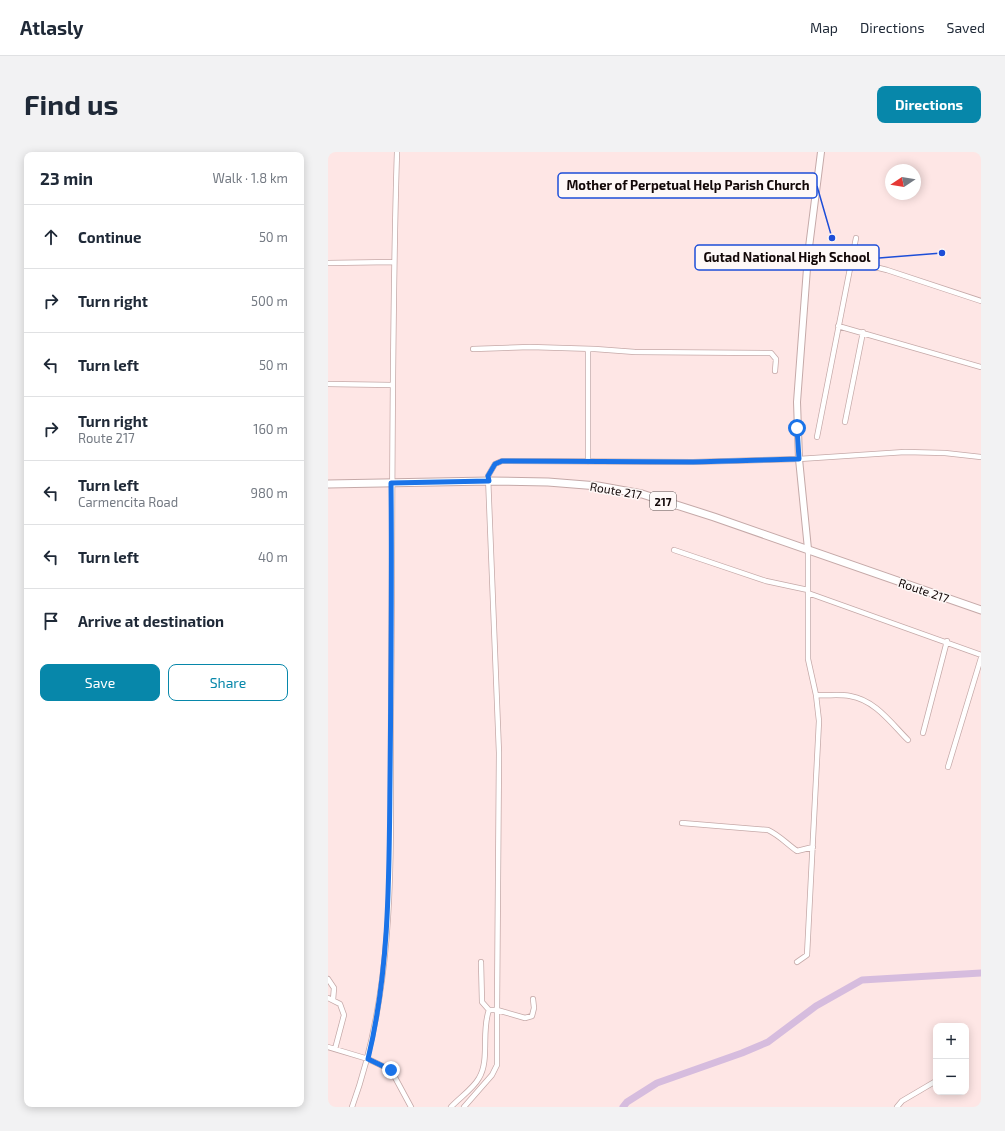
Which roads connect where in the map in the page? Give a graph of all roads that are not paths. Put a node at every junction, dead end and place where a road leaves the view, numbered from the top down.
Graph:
1 (397, 152) edge
2 (821, 152) edge
3 (856, 238) dead end
4 (808, 255) junction
5 (393, 262) junction
6 (852, 262) junction
7 (328, 263) edge
8 (981, 301) edge
9 (838, 326) junction
10 (863, 332) junction
11 (473, 349) dead end
12 (588, 350) junction
13 (981, 367) edge
14 (775, 371) dead end
15 (328, 384) edge
16 (392, 385) junction
17 (845, 422) dead end
18 (816, 437) dead end
19 (981, 457) edge
20 (799, 459) junction
21 (588, 462) junction
22 (489, 481) junction
23 (391, 483) junction
24 (328, 484) edge
25 (808, 549) junction
26 (674, 550) dead end
27 (808, 591) junction
28 (981, 610) edge
29 (947, 641) junction
30 (981, 655) edge
31 (981, 658) edge
32 (816, 695) junction
33 (923, 733) dead end
34 (908, 740) dead end
35 (948, 767) dead end
36 (682, 823) dead end
37 (813, 847) junction
38 (481, 962) dead end
39 (797, 962) dead end
40 (328, 979) edge
41 (330, 999) edge
42 (533, 999) dead end
43 (489, 1010) junction
44 (497, 1010) junction
45 (328, 1047) edge
46 (335, 1050) junction
47 (368, 1059) junction
48 (933, 1082) edge
49 (352, 1107) edge
50 (411, 1107) edge
51 (451, 1107) edge
52 (464, 1107) edge
53 (897, 1107) edge

1 - 5 street
2 - 4 main road
3 - 6 street
4 - 6 street
4 - 20 main road
5 - 7 street
5 - 16 street
6 - 8 street
6 - 9 street
9 - 10 street
9 - 18 street
10 - 13 street
10 - 17 street
11 - 12 street
12 - 14 street
12 - 21 street
15 - 16 street
16 - 23 street
19 - 20 street
20 - 21 street
20 - 25 main road
21 - 22 street
22 - 23 main road, Route 217 / 217
22 - 25 main road, Route 217 / 217
22 - 44 street
23 - 24 main road, Route 217 / 217
23 - 47 street
25 - 27 street
25 - 28 main road, Route 217 / 217
26 - 27 street
27 - 29 street
27 - 32 street
29 - 30 street
29 - 33 street
31 - 35 street
32 - 34 street
32 - 37 street
36 - 37 street
37 - 39 street
38 - 43 street
40 - 41 street
41 - 46 street
42 - 44 street
43 - 44 street
43 - 51 street
44 - 52 street
45 - 46 street
46 - 47 street
47 - 49 street
47 - 50 street
48 - 53 street

